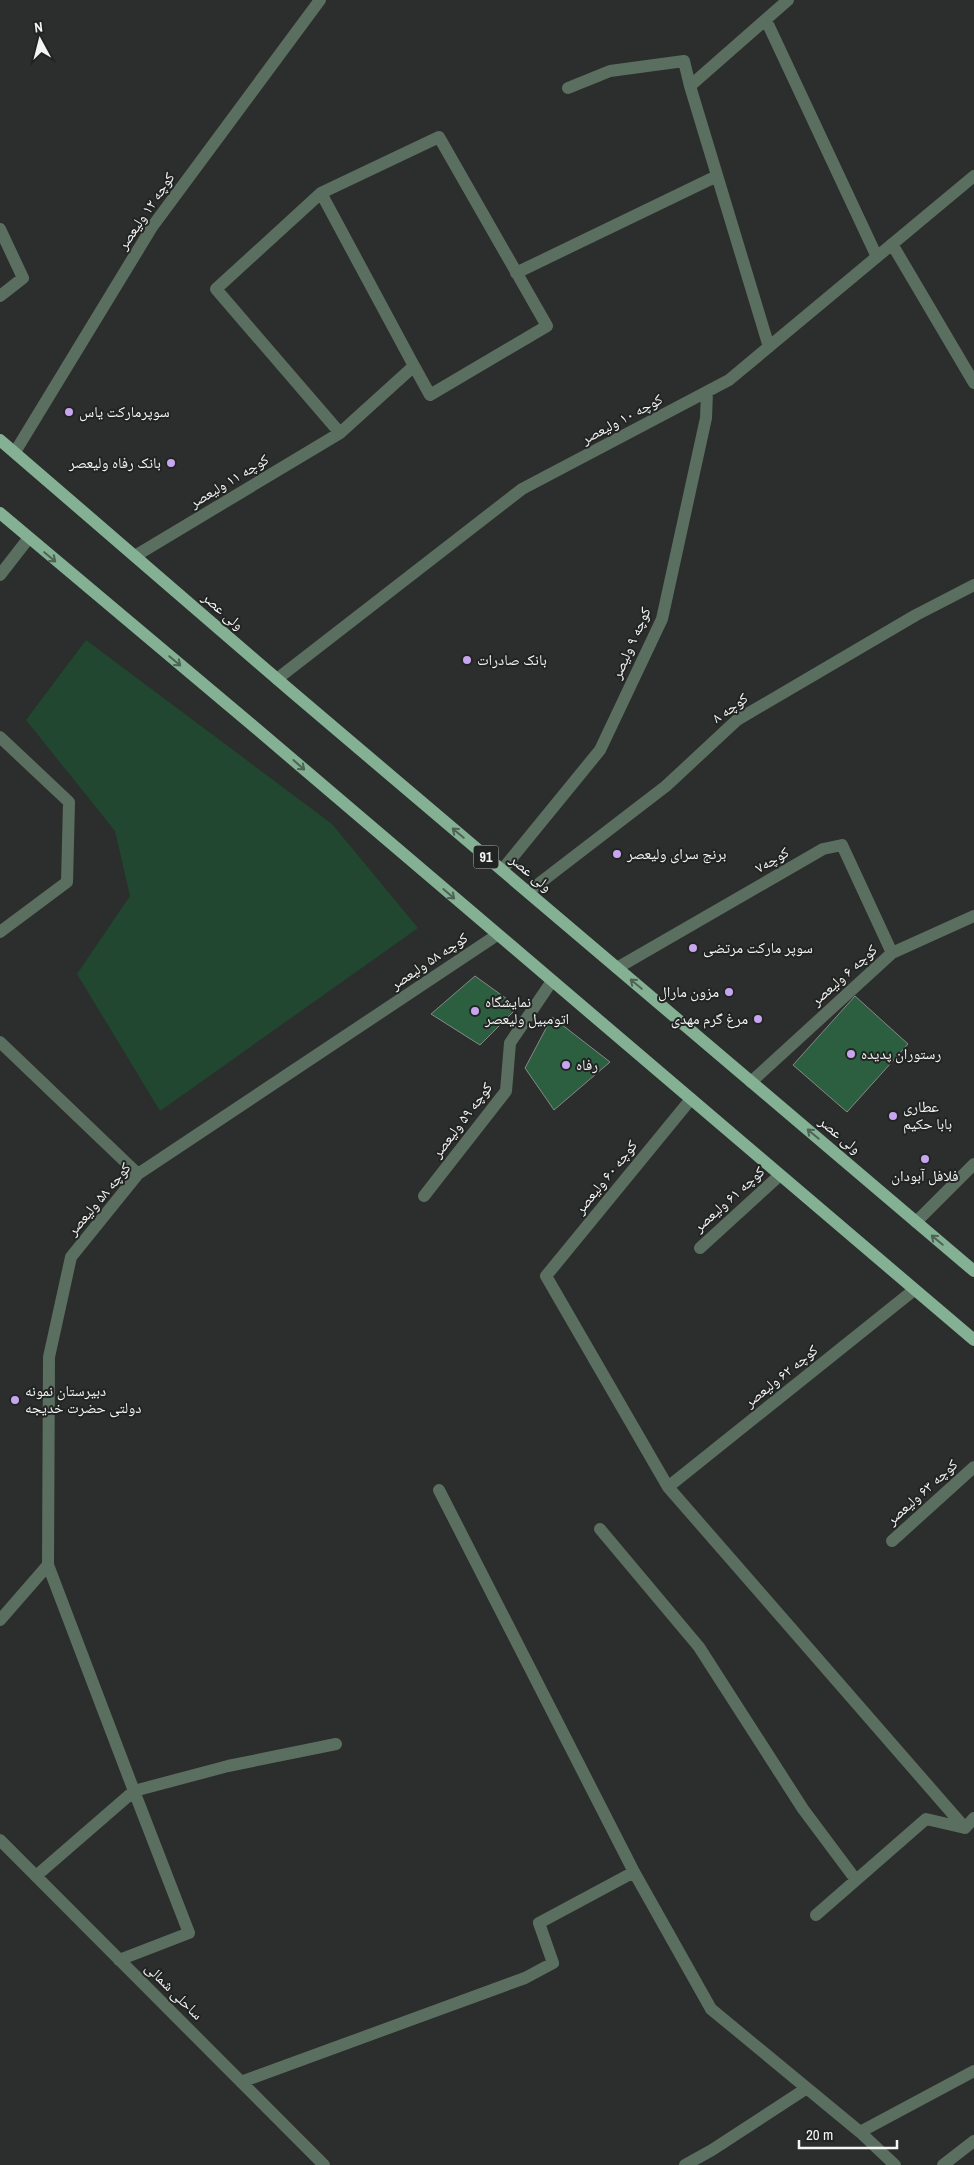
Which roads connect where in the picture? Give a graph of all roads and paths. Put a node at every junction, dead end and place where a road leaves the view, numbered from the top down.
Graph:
1 (320, 0) edge
2 (788, 0) edge
3 (766, 20) junction
4 (690, 86) junction
5 (568, 88) dead end
6 (717, 176) junction
7 (974, 176) edge
8 (320, 193) junction
9 (0, 229) edge
10 (892, 244) junction
11 (877, 257) junction
12 (516, 272) junction
13 (0, 296) edge
14 (769, 347) junction
15 (414, 366) junction
16 (974, 383) edge
17 (707, 392) junction
18 (340, 433) junction
19 (0, 440) edge
20 (15, 452) junction
21 (0, 513) edge
22 (28, 539) junction
23 (135, 556) junction
24 (0, 575) edge
25 (974, 585) edge
26 (277, 679) junction
27 (0, 737) edge
28 (502, 870) junction
29 (528, 892) junction
30 (974, 916) edge
31 (0, 932) edge
32 (498, 935) junction
33 (892, 953) junction
34 (617, 968) junction
35 (552, 981) junction
36 (0, 1042) edge
37 (752, 1082) junction
38 (691, 1099) junction
39 (974, 1164) edge
40 (138, 1174) junction
41 (780, 1175) junction
42 (424, 1196) dead end
43 (916, 1222) junction
44 (700, 1248) dead end
45 (974, 1271) edge
46 (914, 1290) junction
47 (974, 1340) edge
48 (974, 1467) edge
49 (668, 1487) junction
50 (439, 1490) dead end
51 (600, 1529) dead end
52 (892, 1542) dead end
53 (48, 1565) junction
54 (0, 1620) edge
55 (336, 1744) dead end
56 (134, 1791) junction
57 (970, 1823) edge
58 (0, 1840) edge
59 (634, 1872) junction
60 (36, 1876) junction
61 (856, 1880) junction
62 (816, 1915) dead end
63 (119, 1960) junction
64 (974, 2071) edge
65 (241, 2082) junction
66 (807, 2088) junction
67 (860, 2132) junction
68 (974, 2141) edge
69 (324, 2165) edge
70 (685, 2165) edge
71 (895, 2165) edge
72 (943, 2165) edge

1 - 20 street, کوچه ۱۲ ولیعصر
2 - 3 street
3 - 4 street
3 - 11 street
4 - 5 street
4 - 6 street
6 - 12 street
6 - 14 street
7 - 10 street, کوچه ۱۰ ولیعصر
8 - 12 street
8 - 15 street
8 - 18 street
9 - 13 street
10 - 11 street, کوچه ۱۰ ولیعصر
10 - 16 street
11 - 14 street, کوچه ۱۰ ولیعصر
12 - 15 street
14 - 17 street, کوچه ۱۰ ولیعصر
15 - 18 street, کوچه ۱۱ ولیعصر
17 - 26 street, کوچه ۱۰ ولیعصر
17 - 28 street, کوچه ۹ ولیصر
18 - 23 street, کوچه ۱۱ ولیعصر
19 - 20 main road, ولی عصر / 91
20 - 23 main road, ولی عصر / 91
21 - 22 main road
22 - 24 street
22 -> 32 main road
23 - 26 main road, ولی عصر / 91
25 - 29 street, کوچه ۸
28 -> 26 main road, ولی عصر / 91
27 - 31 street
28 - 29 main road, ولی عصر / 91
29 - 34 main road, ولی عصر / 91
30 - 33 street, کوچه ۶ ولیعصر
32 - 35 main road
32 - 40 street, کوچه ۵۸ ولیعصر
33 - 34 street, کوچه۷
33 - 37 street, کوچه ۶ ولیعصر
37 -> 34 main road, ولی عصر / 91
35 - 38 main road
35 - 42 street, کوچه ۵۹ ولیعصر
36 - 40 street
43 -> 37 main road, ولی عصر / 91
38 - 41 main road
38 - 49 street, کوچه ۶۰ ولیعصر
39 - 43 street
40 - 53 street, کوچه ۵۸ ولیعصر
41 - 44 street, کوچه ۶۱ ولیعصر
41 - 46 main road
45 -> 43 main road, ولی عصر / 91
46 - 47 main road
46 - 49 street, کوچه ۶۲ ولیعصر
48 - 52 street, کوچه ۶۳ ولیعصر
49 - 57 street
50 - 59 street
51 - 61 street
53 - 54 street
53 - 56 street
55 - 56 street
56 - 60 street
56 - 63 street
57 - 61 street
58 - 60 street, ساحلی شمالی
59 - 65 street
59 - 66 street
60 - 63 street, ساحلی شمالی
61 - 62 street
63 - 65 street, ساحلی شمالی
64 - 67 street
65 - 69 street, ساحلی شمالی
66 - 67 street
66 - 70 street
67 - 71 street
68 - 72 street

